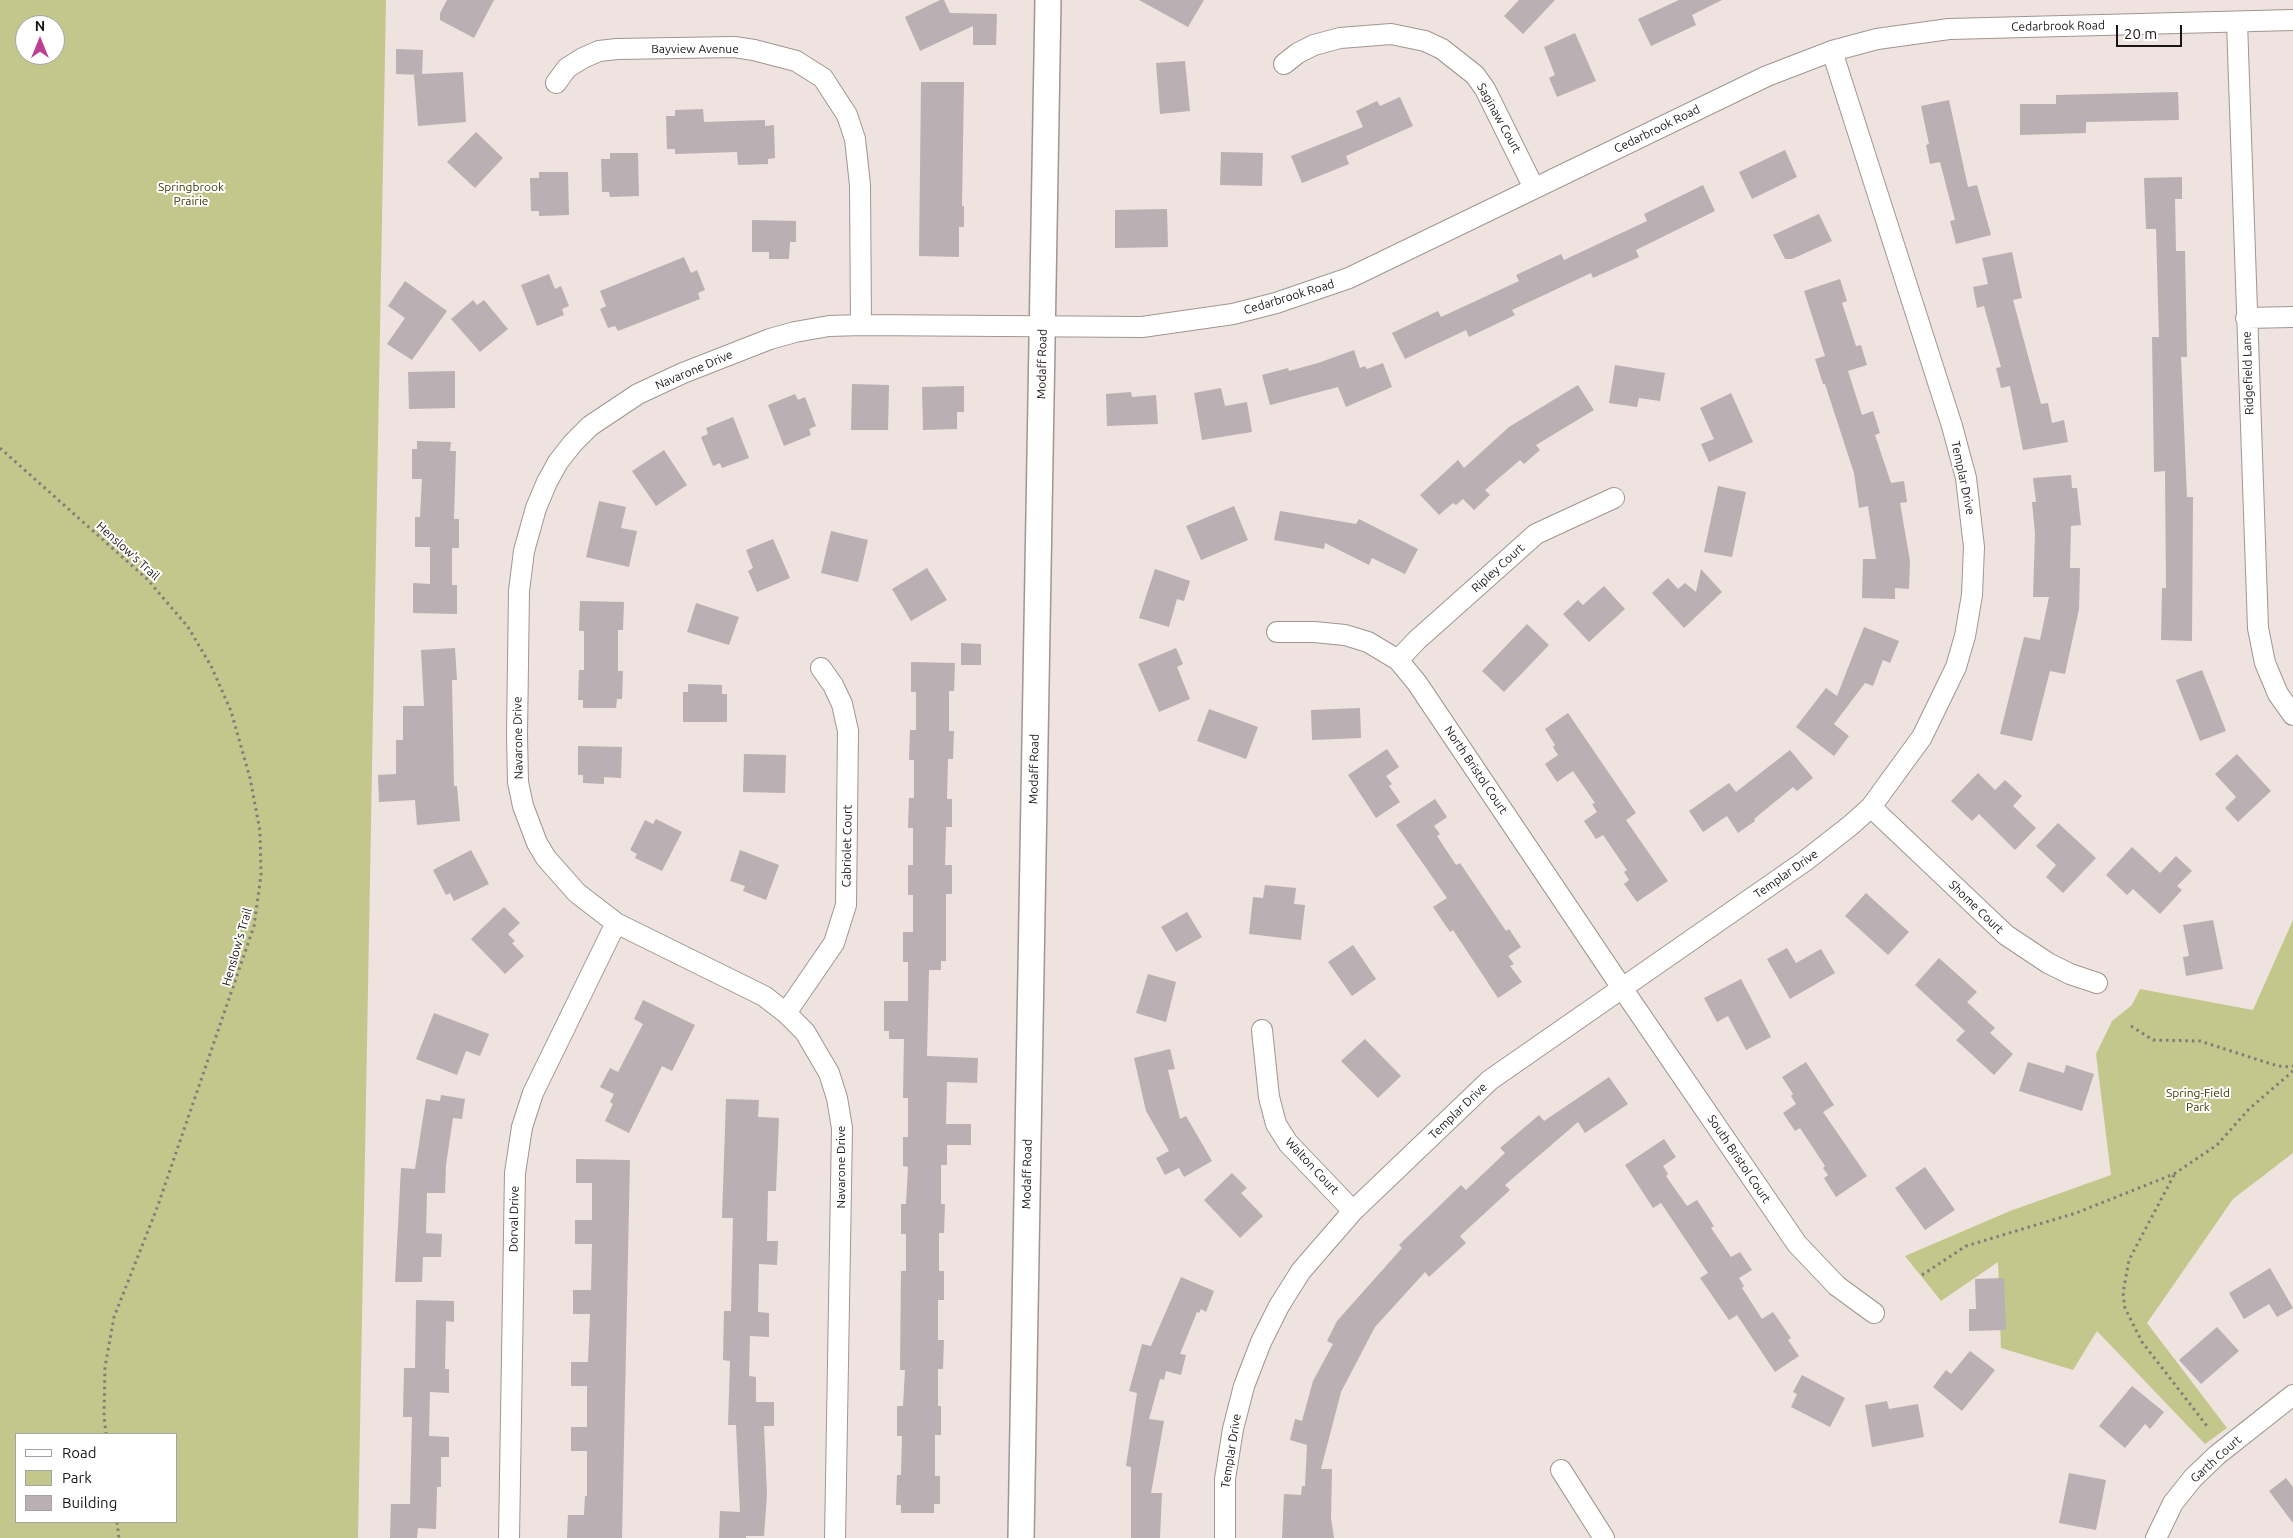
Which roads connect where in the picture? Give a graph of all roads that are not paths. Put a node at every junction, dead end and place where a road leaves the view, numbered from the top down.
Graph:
1 (1048, 0) edge
2 (2293, 20) edge
3 (2237, 22) junction
4 (1832, 51) junction
5 (1284, 64) dead end
6 (556, 83) dead end
7 (1534, 188) junction
8 (2293, 317) edge
9 (2246, 318) junction
10 (861, 325) junction
11 (1042, 327) junction
12 (1614, 498) dead end
13 (1277, 632) dead end
14 (1398, 660) junction
15 (821, 668) dead end
16 (2293, 715) edge
17 (1870, 807) junction
18 (616, 922) junction
19 (2097, 982) dead end
20 (1622, 988) junction
21 (786, 1013) junction
22 (1262, 1030) dead end
23 (1353, 1211) junction
24 (1874, 1313) dead end
25 (2293, 1395) edge
26 (1561, 1470) dead end
27 (509, 1538) edge
28 (835, 1538) edge
29 (1021, 1538) edge
30 (1225, 1538) edge
31 (1604, 1538) edge
32 (2156, 1538) edge

1 - 11 street, Modaff Road
2 - 3 street, Cedarbrook Road
3 - 4 street, Cedarbrook Road
3 - 9 street, Ridgefield Lane
4 - 7 street, Cedarbrook Road
4 - 17 street, Templar Drive
5 - 7 street, Saginaw Court
6 - 10 street, Bayview Avenue
7 - 11 street, Cedarbrook Road
8 - 9 street
9 - 16 street, Ridgefield Lane
10 - 11 street, Navarone Drive
10 - 18 street, Navarone Drive
11 - 29 street, Modaff Road
12 - 14 street, Ripley Court
13 - 14 street, North Bristol Court
14 - 20 street, North Bristol Court
15 - 21 street, Cabriolet Court
17 - 19 street, Shome Court
17 - 20 street, Templar Drive
18 - 21 street, Navarone Drive
18 - 27 street, Dorval Drive
20 - 23 street, Templar Drive
20 - 24 street, South Bristol Court
21 - 28 street, Navarone Drive
22 - 23 street, Walton Court
23 - 30 street, Templar Drive
25 - 32 street, Garth Court
26 - 31 street

